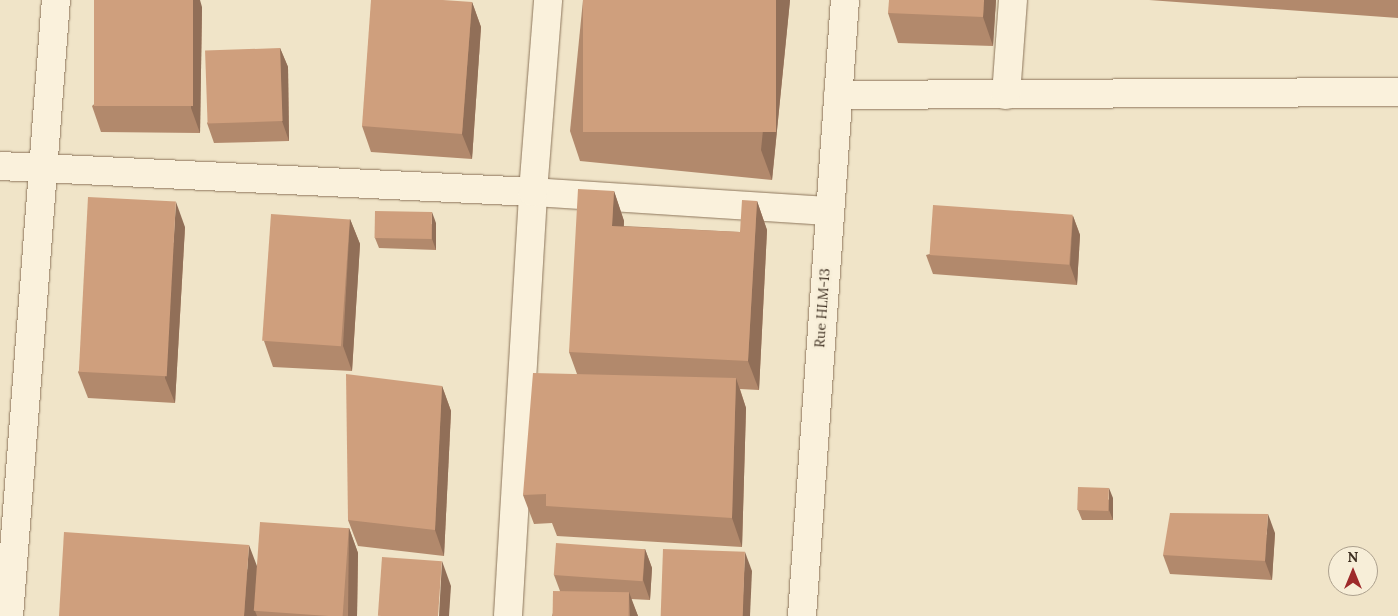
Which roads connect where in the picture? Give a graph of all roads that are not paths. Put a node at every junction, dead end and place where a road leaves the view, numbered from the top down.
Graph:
1 (56, 0) edge
2 (548, 0) edge
3 (845, 0) edge
4 (1013, 0) edge
5 (1398, 92) edge
6 (838, 95) junction
7 (1006, 95) junction
8 (0, 166) edge
9 (44, 169) junction
10 (533, 192) junction
11 (829, 211) junction
12 (10, 616) edge
13 (508, 616) edge
14 (802, 616) edge

1 - 9 street
2 - 10 street
3 - 6 street, Rue HLM-13
4 - 7 street
5 - 7 street
6 - 7 street
6 - 11 street, Rue HLM-13
8 - 9 street
9 - 10 street
9 - 12 street
10 - 11 street
10 - 13 street
11 - 14 street, Rue HLM-13

